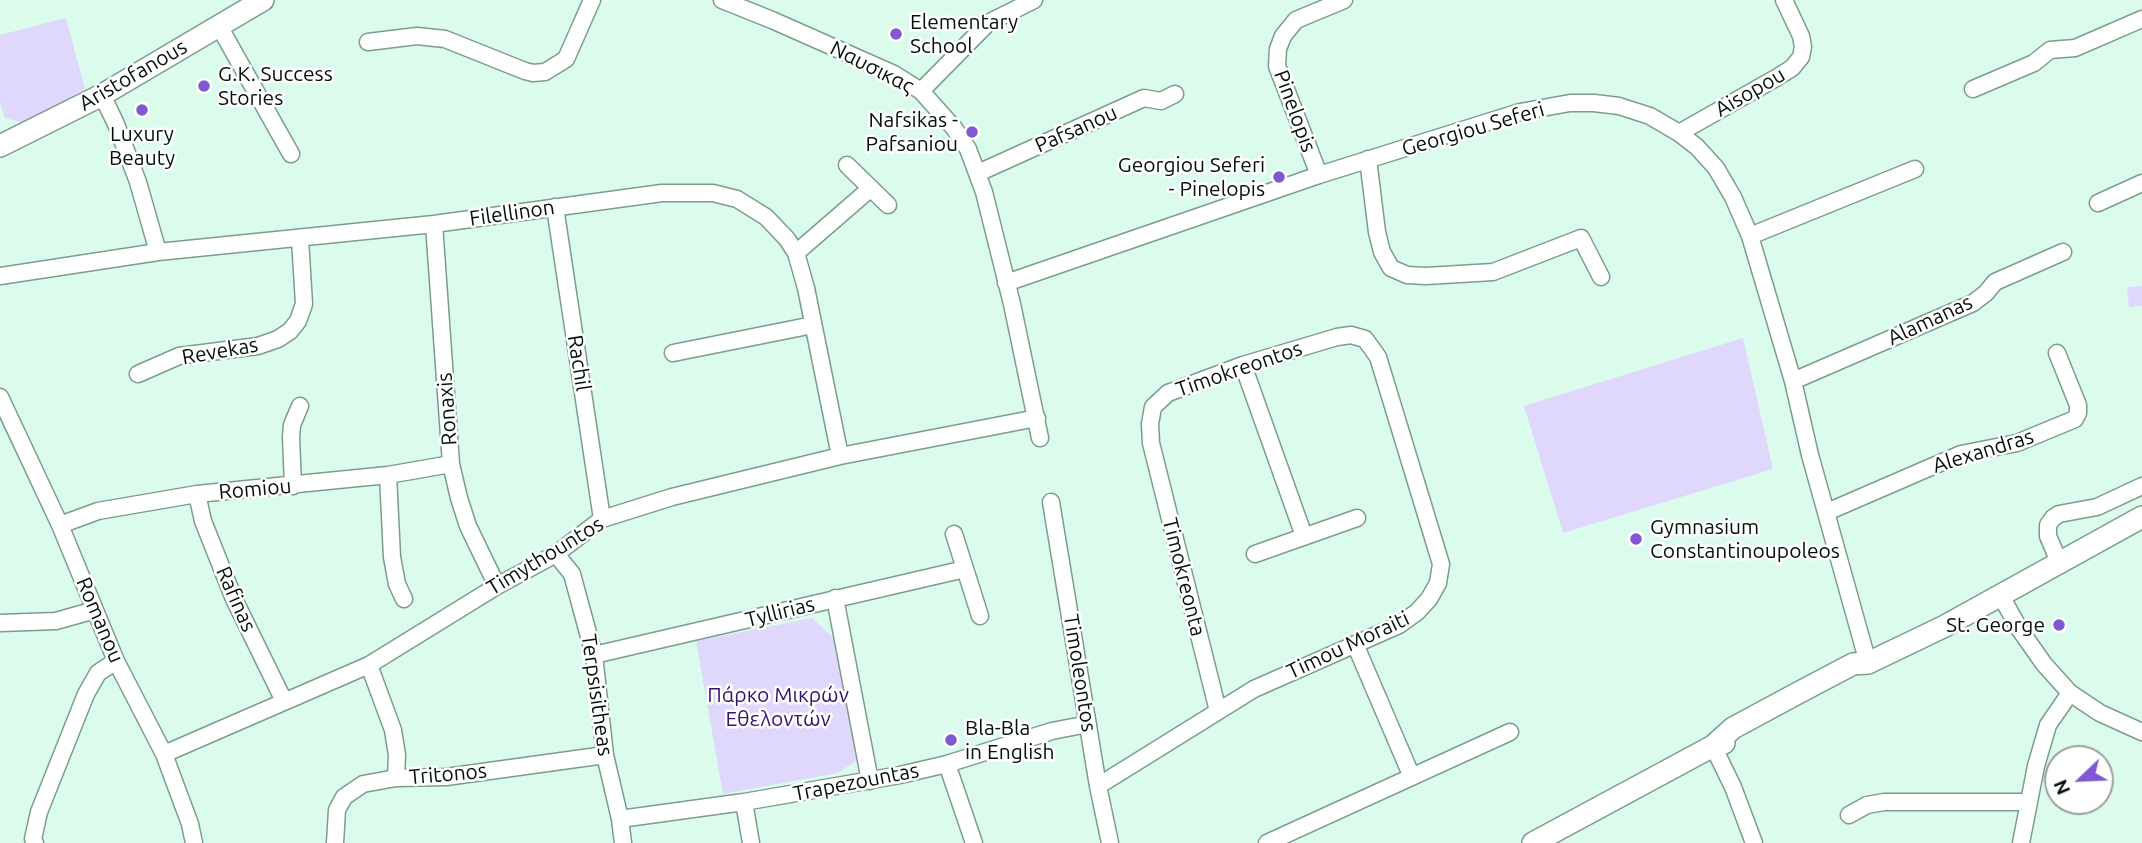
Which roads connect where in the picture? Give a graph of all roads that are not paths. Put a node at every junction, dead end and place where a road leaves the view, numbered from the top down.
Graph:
1 (263, 0) edge
2 (592, 0) edge
3 (722, 0) edge
4 (1034, 0) edge
5 (1344, 0) edge
6 (1784, 0) edge
7 (2142, 19) edge
8 (219, 26) junction
9 (368, 42) dead end
10 (1973, 89) dead end
11 (921, 91) junction
12 (1175, 94) dead end
13 (102, 95) junction
14 (1679, 133) junction
15 (3, 139) edge
16 (291, 154) dead end
17 (1368, 159) junction
18 (847, 165) dead end
19 (1915, 169) dead end
20 (978, 173) junction
21 (1319, 174) junction
22 (2142, 183) edge
23 (871, 188) junction
24 (2098, 202) dead end
25 (888, 205) dead end
26 (555, 208) junction
27 (434, 224) junction
28 (1750, 236) junction
29 (300, 239) junction
30 (158, 252) junction
31 (2063, 252) dead end
32 (796, 253) junction
33 (0, 276) edge
34 (1601, 277) dead end
35 (1006, 283) junction
36 (813, 325) junction
37 (1366, 339) joint
38 (2057, 353) dead end
39 (673, 354) dead end
40 (1243, 365) junction
41 (138, 374) dead end
42 (1793, 381) junction
43 (0, 397) edge
44 (300, 407) dead end
45 (1037, 418) junction
46 (1040, 438) dead end
47 (1151, 443) joint
48 (840, 456) junction
49 (451, 464) junction
50 (388, 475) junction
51 (293, 486) junction
52 (2142, 486) edge
53 (197, 494) junction
54 (1051, 502) dead end
55 (1827, 512) junction
56 (2142, 517) edge
57 (1357, 518) dead end
58 (602, 519) junction
59 (60, 525) junction
60 (954, 534) dead end
61 (1304, 536) junction
62 (556, 554) junction
63 (1255, 554) dead end
64 (2059, 562) junction
65 (965, 569) junction
66 (497, 586) junction
67 (2001, 596) junction
68 (835, 598) junction
69 (404, 599) dead end
70 (95, 610) junction
71 (980, 616) dead end
72 (0, 623) edge
73 (1355, 644) junction
74 (594, 655) junction
75 (116, 661) junction
76 (1867, 663) junction
77 (369, 665) junction
78 (2070, 692) junction
79 (284, 701) junction
80 (1218, 711) junction
81 (1088, 724) junction
82 (1510, 732) dead end
83 (2142, 733) edge
84 (1713, 746) junction
85 (164, 754) junction
86 (605, 755) junction
87 (947, 764) junction
88 (1412, 777) junction
89 (396, 778) junction
90 (870, 781) junction
91 (1098, 786) junction
92 (744, 802) junction
93 (2029, 802) junction
94 (1849, 815) dead end
95 (620, 819) junction
96 (35, 843) edge
97 (194, 843) edge
98 (335, 843) edge
99 (623, 843) edge
100 (751, 843) edge
101 (974, 843) edge
102 (1110, 843) edge
103 (1267, 843) edge
104 (1533, 843) edge
105 (1754, 843) edge
106 (2021, 843) edge

1 - 8 street, Aristofanous
2 - 9 street
3 - 11 street, Ναυσικας
4 - 11 street
5 - 21 street, Pinelopis
6 - 14 street, Aisopou
7 - 10 street
8 - 13 street, Aristofanous
8 - 16 street
11 - 20 street, Ναυσικας
12 - 20 street, Pafsanou
13 - 15 street, Aristofanous
13 - 30 street
14 - 17 street, Georgiou Seferi
14 - 28 street, Georgiou Seferi
17 - 21 street, Georgiou Seferi
17 - 34 street
18 - 23 street
19 - 28 street
20 - 35 street, Ναυσικας
21 - 35 street, Georgiou Seferi
22 - 24 street
23 - 25 street
23 - 32 street
26 - 27 street, Filellinon
26 - 32 street, Filellinon
26 - 58 street, Rachil
27 - 29 street, Filellinon
27 - 49 street, Ronaxis
28 - 42 street, Georgiou Seferi
29 - 30 street, Filellinon
29 - 41 street, Revekas
30 - 33 street, Filellinon
31 - 42 street, Alamanas
32 - 36 street, Filellinon
35 - 45 street, Ναυσικας
36 - 39 street
36 - 48 street, Filellinon
37 - 40 street, Timokreontos
37 - 73 street, Timou Moraiti
38 - 55 street, Alexandras
40 - 47 street, Timokreontos
40 - 61 street
42 - 55 street, Georgiou Seferi
43 - 59 street, Romanou
44 - 51 street
45 - 46 street, Ναυσικας
45 - 48 street, Timythountos
47 - 80 street, Timokreonta
48 - 58 street, Timythountos
49 - 50 street, Romiou
49 - 66 street, Ronaxis
50 - 51 street, Romiou
50 - 69 street
51 - 53 street, Romiou
52 - 64 street
53 - 59 street, Romiou
53 - 79 street, Rafinas
54 - 81 street, Timoleontos
55 - 76 street, Georgiou Seferi
56 - 64 street
57 - 61 street
58 - 62 street, Timythountos
59 - 70 street, Romanou
60 - 65 street
61 - 63 street
62 - 66 street, Timythountos
62 - 74 street, Terpsisitheas
64 - 67 street
65 - 68 street, Tyllirias
65 - 71 street
66 - 77 street, Timythountos
67 - 76 street
67 - 78 street
68 - 74 street, Tyllirias
68 - 90 street
70 - 72 street
70 - 75 street, Romanou
73 - 80 street, Timou Moraiti
73 - 88 street
74 - 86 street, Terpsisitheas
75 - 85 street, Romanou
75 - 96 street
76 - 84 street
77 - 79 street, Timythountos
77 - 89 street
78 - 83 street
78 - 93 street
79 - 85 street, Timythountos
80 - 91 street, Timou Moraiti
81 - 87 street, Trapezountas
81 - 91 street, Timoleontos
82 - 88 street
84 - 104 street
84 - 105 street
85 - 97 street, Romanou
86 - 89 street, Tritonos
86 - 95 street, Terpsisitheas
87 - 90 street, Trapezountas
87 - 101 street
88 - 103 street
89 - 98 street, Tritonos
90 - 92 street, Trapezountas
91 - 102 street, Timoleontos
92 - 95 street, Trapezountas
92 - 100 street
93 - 94 street
93 - 106 street
95 - 99 street, Terpsisitheas

